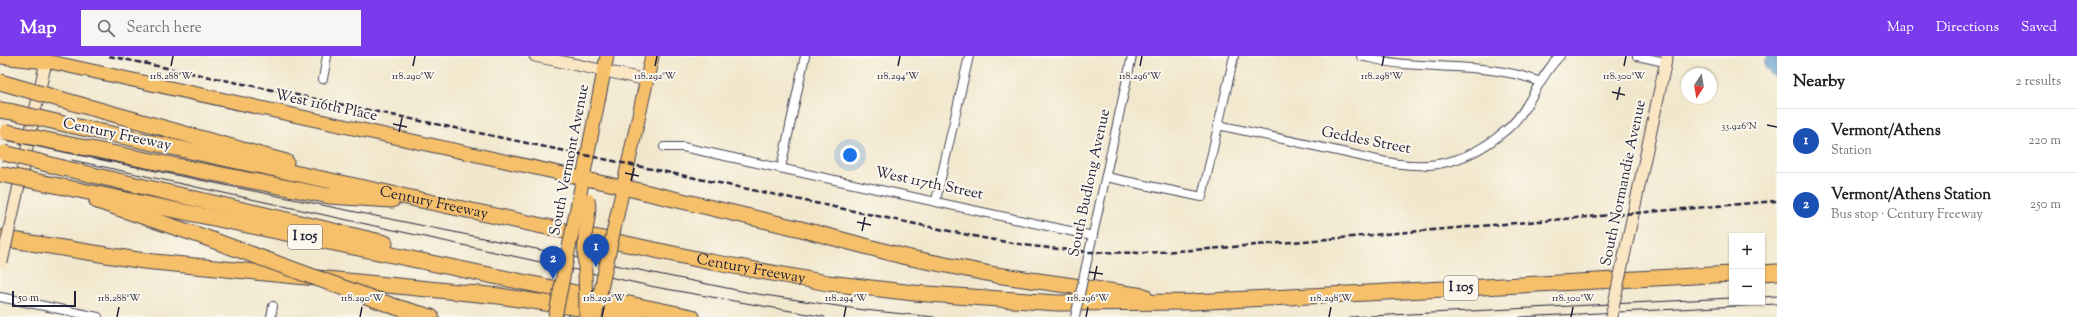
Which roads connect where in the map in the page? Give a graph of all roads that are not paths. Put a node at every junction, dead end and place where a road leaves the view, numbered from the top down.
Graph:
1 (1, 56) edge
2 (327, 56) edge
3 (534, 56) edge
4 (607, 56) edge
5 (652, 56) edge
6 (805, 56) edge
7 (969, 56) edge
8 (1132, 56) edge
9 (1234, 56) edge
10 (1361, 56) edge
11 (1560, 56) edge
12 (1637, 56) edge
13 (48, 58) edge
14 (1666, 59) edge
15 (604, 71) junction
16 (323, 79) dead end
17 (647, 80) junction
18 (0, 82) edge
19 (1541, 82) junction
20 (6, 111) edge
21 (1218, 125) junction
22 (0, 131) edge
23 (664, 147) dead end
24 (2, 152) edge
25 (781, 168) junction
26 (0, 174) edge
27 (582, 177) junction
28 (1106, 177) junction
29 (59, 186) junction
30 (623, 187) junction
31 (373, 188) junction
32 (583, 199) junction
33 (936, 200) junction
34 (437, 203) junction
35 (1092, 236) junction
36 (0, 238) edge
37 (1, 266) edge
38 (1777, 272) edge
39 (1765, 273) edge
40 (1729, 274) edge
41 (551, 287) junction
42 (0, 297) edge
43 (1191, 302) junction
44 (273, 306) dead end
45 (98, 317) edge
46 (271, 317) edge
47 (431, 317) edge
48 (555, 317) edge
49 (586, 317) edge
50 (595, 317) edge
51 (639, 317) edge
52 (692, 317) edge
53 (1075, 317) edge
54 (1611, 317) edge

1 - 13 highway
2 - 16 street
3 - 15 street
4 - 15 main road, South Vermont Avenue
5 - 17 main road
6 - 25 street
7 - 33 street
8 - 28 street, South Budlong Avenue
9 - 21 street
10 - 19 street
11 - 19 street, Geddes Street
12 - 14 street
13 - 27 main road, West 116th Place
13 - 37 street, bridge
14 - 54 street, South Normandie Avenue, bridge
15 - 17 street
15 - 27 main road, South Vermont Avenue
17 - 30 main road
18 - 31 highway, bridge
19 - 21 street, Geddes Street
20 - 31 highway, Century Freeway / I 105, bridge
21 - 28 street
22 - 34 highway, bridge
23 - 25 street, West 117th Street
24 - 41 highway, bridge
25 - 33 street, West 117th Street
26 - 29 highway, I 105, bridge
27 - 30 main road, West 116th Place
27 - 32 main road, South Vermont Avenue
28 - 35 street, South Budlong Avenue
29 - 41 highway, I 105
29 - 47 highway, bridge
30 - 43 highway
30 - 50 main road, bridge
31 - 34 highway, Century Freeway / I 105
32 - 48 main road, South Vermont Avenue, bridge
32 - 49 main road, bridge
33 - 35 street, West 117th Street
34 - 43 highway, Century Freeway / I 105
35 - 53 street, South Budlong Avenue, bridge
36 - 51 highway
38 - 39 highway
40 - 43 highway, Century Freeway / I 105
41 - 52 highway, I 105
42 - 45 street
44 - 46 street

